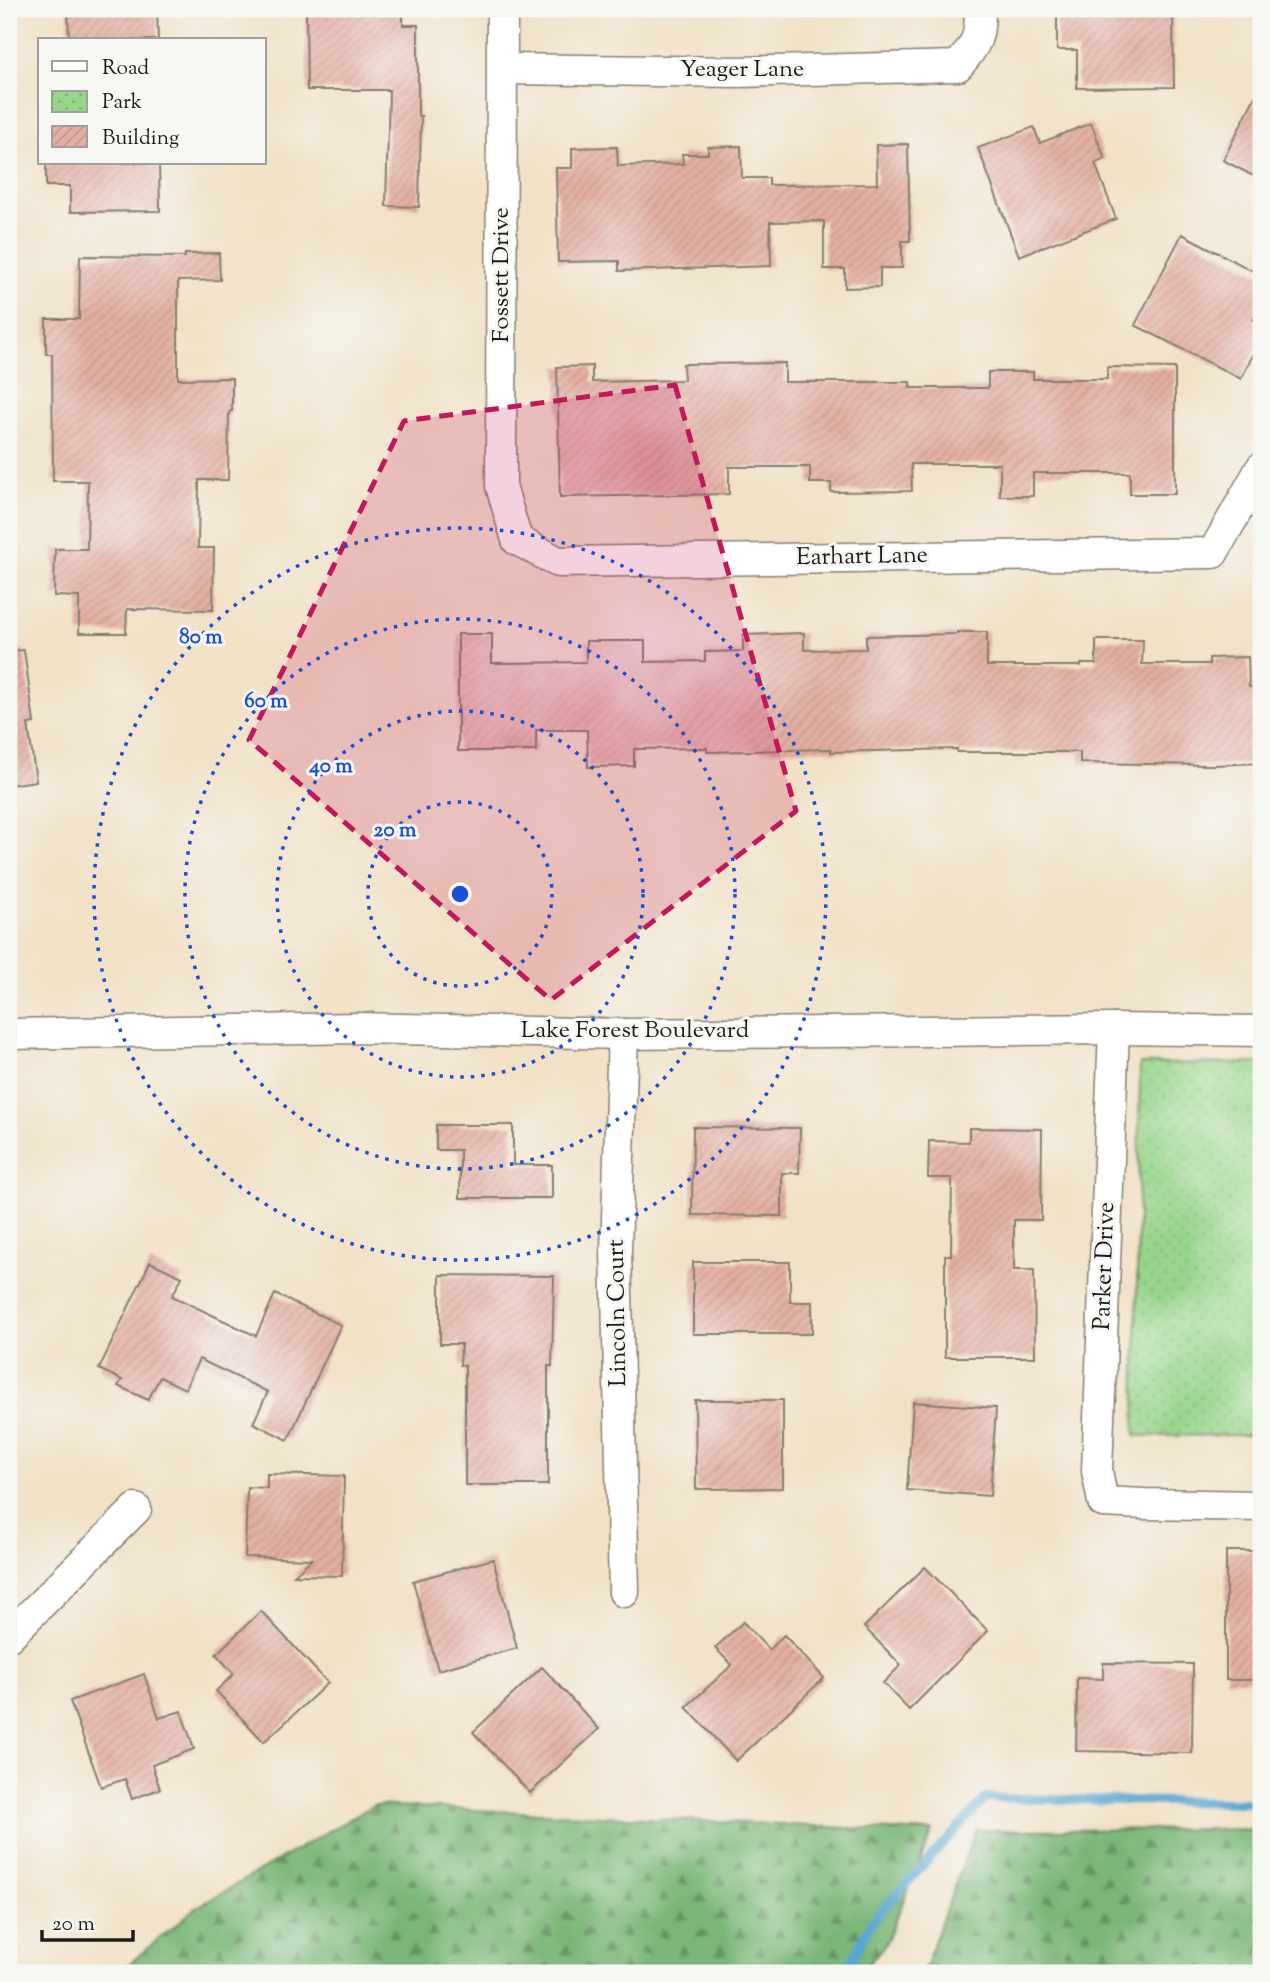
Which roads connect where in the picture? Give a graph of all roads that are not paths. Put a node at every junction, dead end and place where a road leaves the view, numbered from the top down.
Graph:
1 (502, 9) edge
2 (980, 9) edge
3 (503, 69) junction
4 (1261, 468) edge
5 (517, 540) joint
6 (1114, 1029) junction
7 (1261, 1031) edge
8 (9, 1034) edge
9 (622, 1034) junction
10 (1261, 1506) edge
11 (136, 1508) dead end
12 (624, 1592) dead end
13 (9, 1636) edge

1 - 3 street, Fossett Drive
2 - 3 street, Yeager Lane
3 - 5 street, Fossett Drive
4 - 5 street, Earhart Lane
6 - 7 street, Lake Forest Boulevard
6 - 9 street, Lake Forest Boulevard
6 - 10 street, Parker Drive
8 - 9 street, Lake Forest Boulevard
9 - 12 street, Lincoln Court
11 - 13 street

